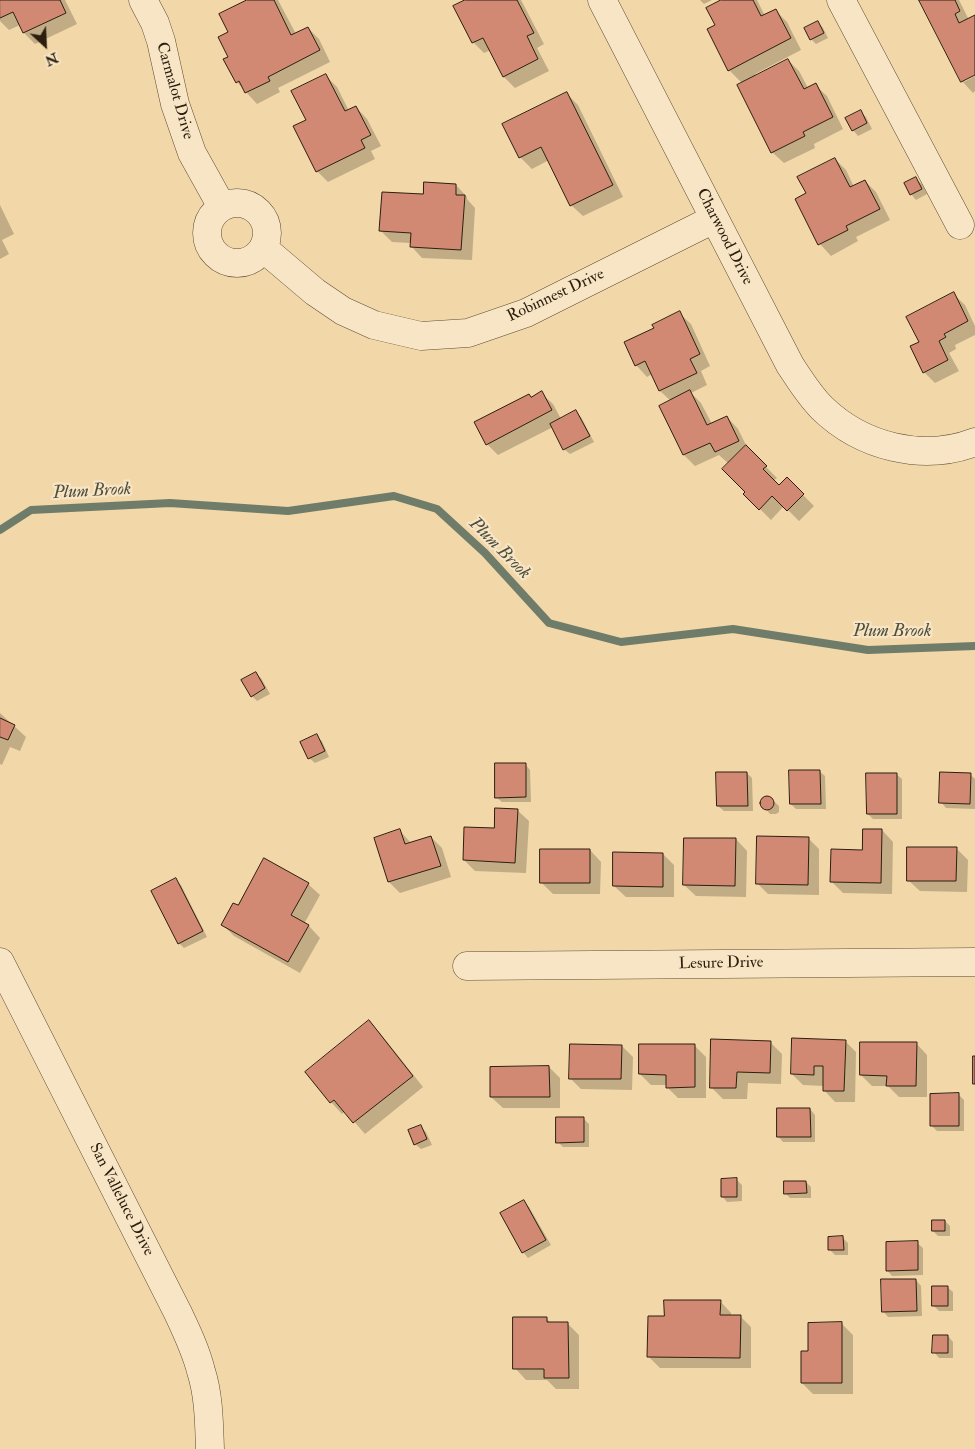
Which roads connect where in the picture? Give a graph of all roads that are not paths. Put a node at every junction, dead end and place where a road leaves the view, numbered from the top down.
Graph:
1 (143, 0) edge
2 (602, 0) edge
3 (841, 0) edge
4 (222, 207) junction
5 (714, 219) junction
6 (960, 225) dead end
7 (264, 248) junction
8 (975, 442) edge
9 (0, 962) edge
10 (975, 962) edge
11 (467, 966) dead end
12 (210, 1449) edge

1 - 4 street, Carmalot Drive
2 - 5 street, Charwood Drive
3 - 6 street
4 - 7 street
4 - 7 street
5 - 7 street, Robinnest Drive
5 - 8 street, Charwood Drive
9 - 12 street, San Valleluce Drive
10 - 11 street, Lesure Drive

